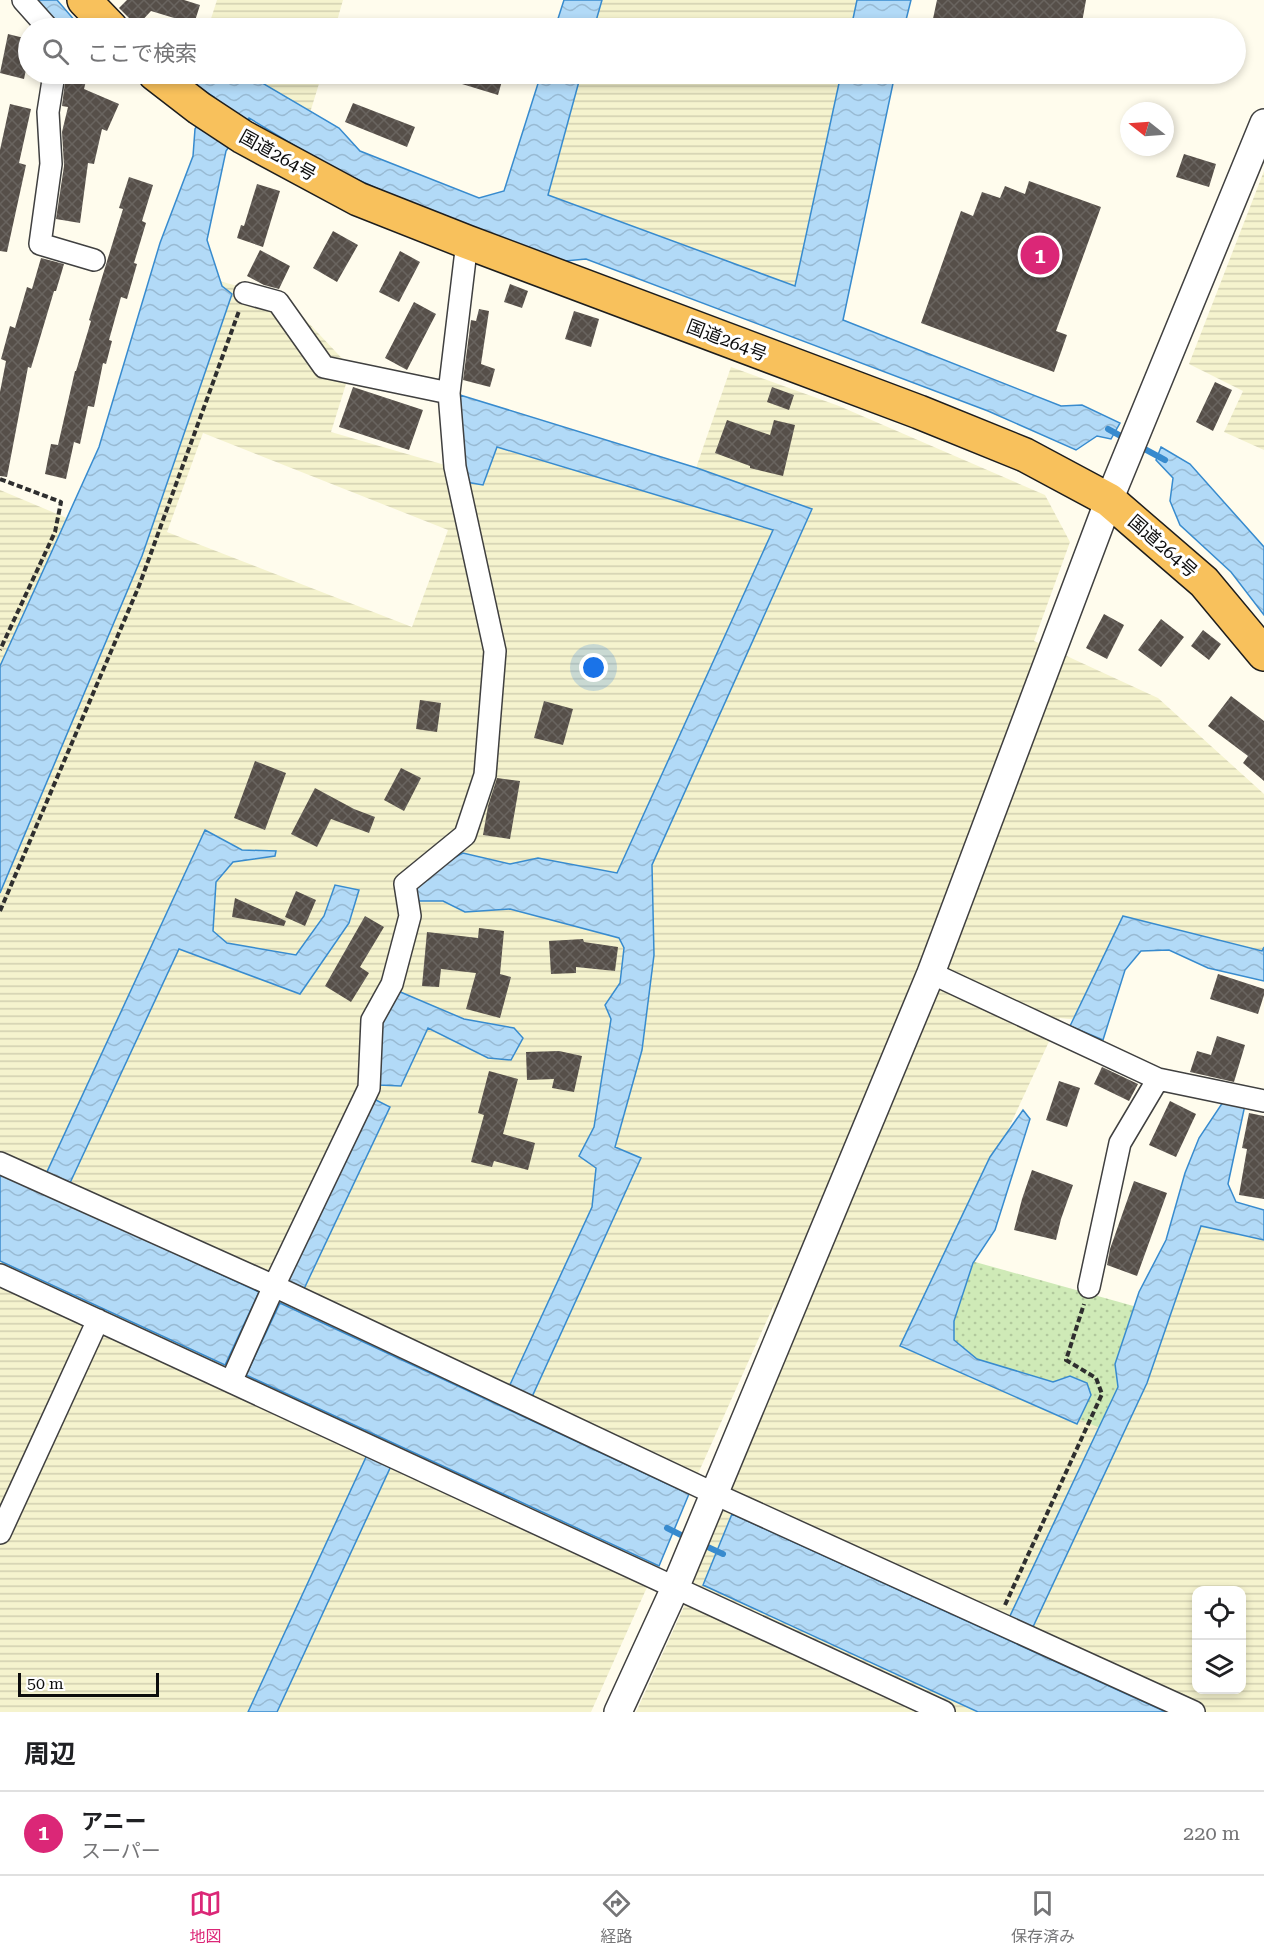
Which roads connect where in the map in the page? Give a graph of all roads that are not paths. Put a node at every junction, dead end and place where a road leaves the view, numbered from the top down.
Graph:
1 (23, 0) edge
2 (84, 0) edge
3 (39, 18) edge
4 (101, 18) edge
5 (52, 84) edge
6 (168, 84) edge
7 (1264, 123) edge
8 (467, 242) junction
9 (94, 260) dead end
10 (245, 293) road end
11 (449, 393) junction
12 (1109, 500) junction
13 (1264, 654) edge
14 (932, 973) junction
15 (1158, 1079) junction
16 (1264, 1101) edge
17 (0, 1162) edge
18 (0, 1275) edge
19 (274, 1286) junction
20 (1089, 1287) road end
21 (98, 1320) junction
22 (231, 1382) junction
23 (715, 1494) junction
24 (0, 1533) edge
25 (675, 1588) junction
26 (618, 1712) edge
27 (944, 1712) edge
28 (1194, 1712) edge

1 - 3 street
2 - 4 highway
5 - 9 street
6 - 8 highway, 国道264号
7 - 12 street
8 - 11 street
8 - 12 highway, 国道264号
10 - 11 street
11 - 19 street
12 - 13 highway, 国道264号
12 - 14 street
14 - 15 street
14 - 23 street
15 - 16 street
15 - 20 street
17 - 19 street
18 - 21 street
19 - 22 street
19 - 23 street
21 - 22 street
21 - 24 street
22 - 25 street
23 - 25 street
23 - 28 street
25 - 26 street
25 - 27 street

